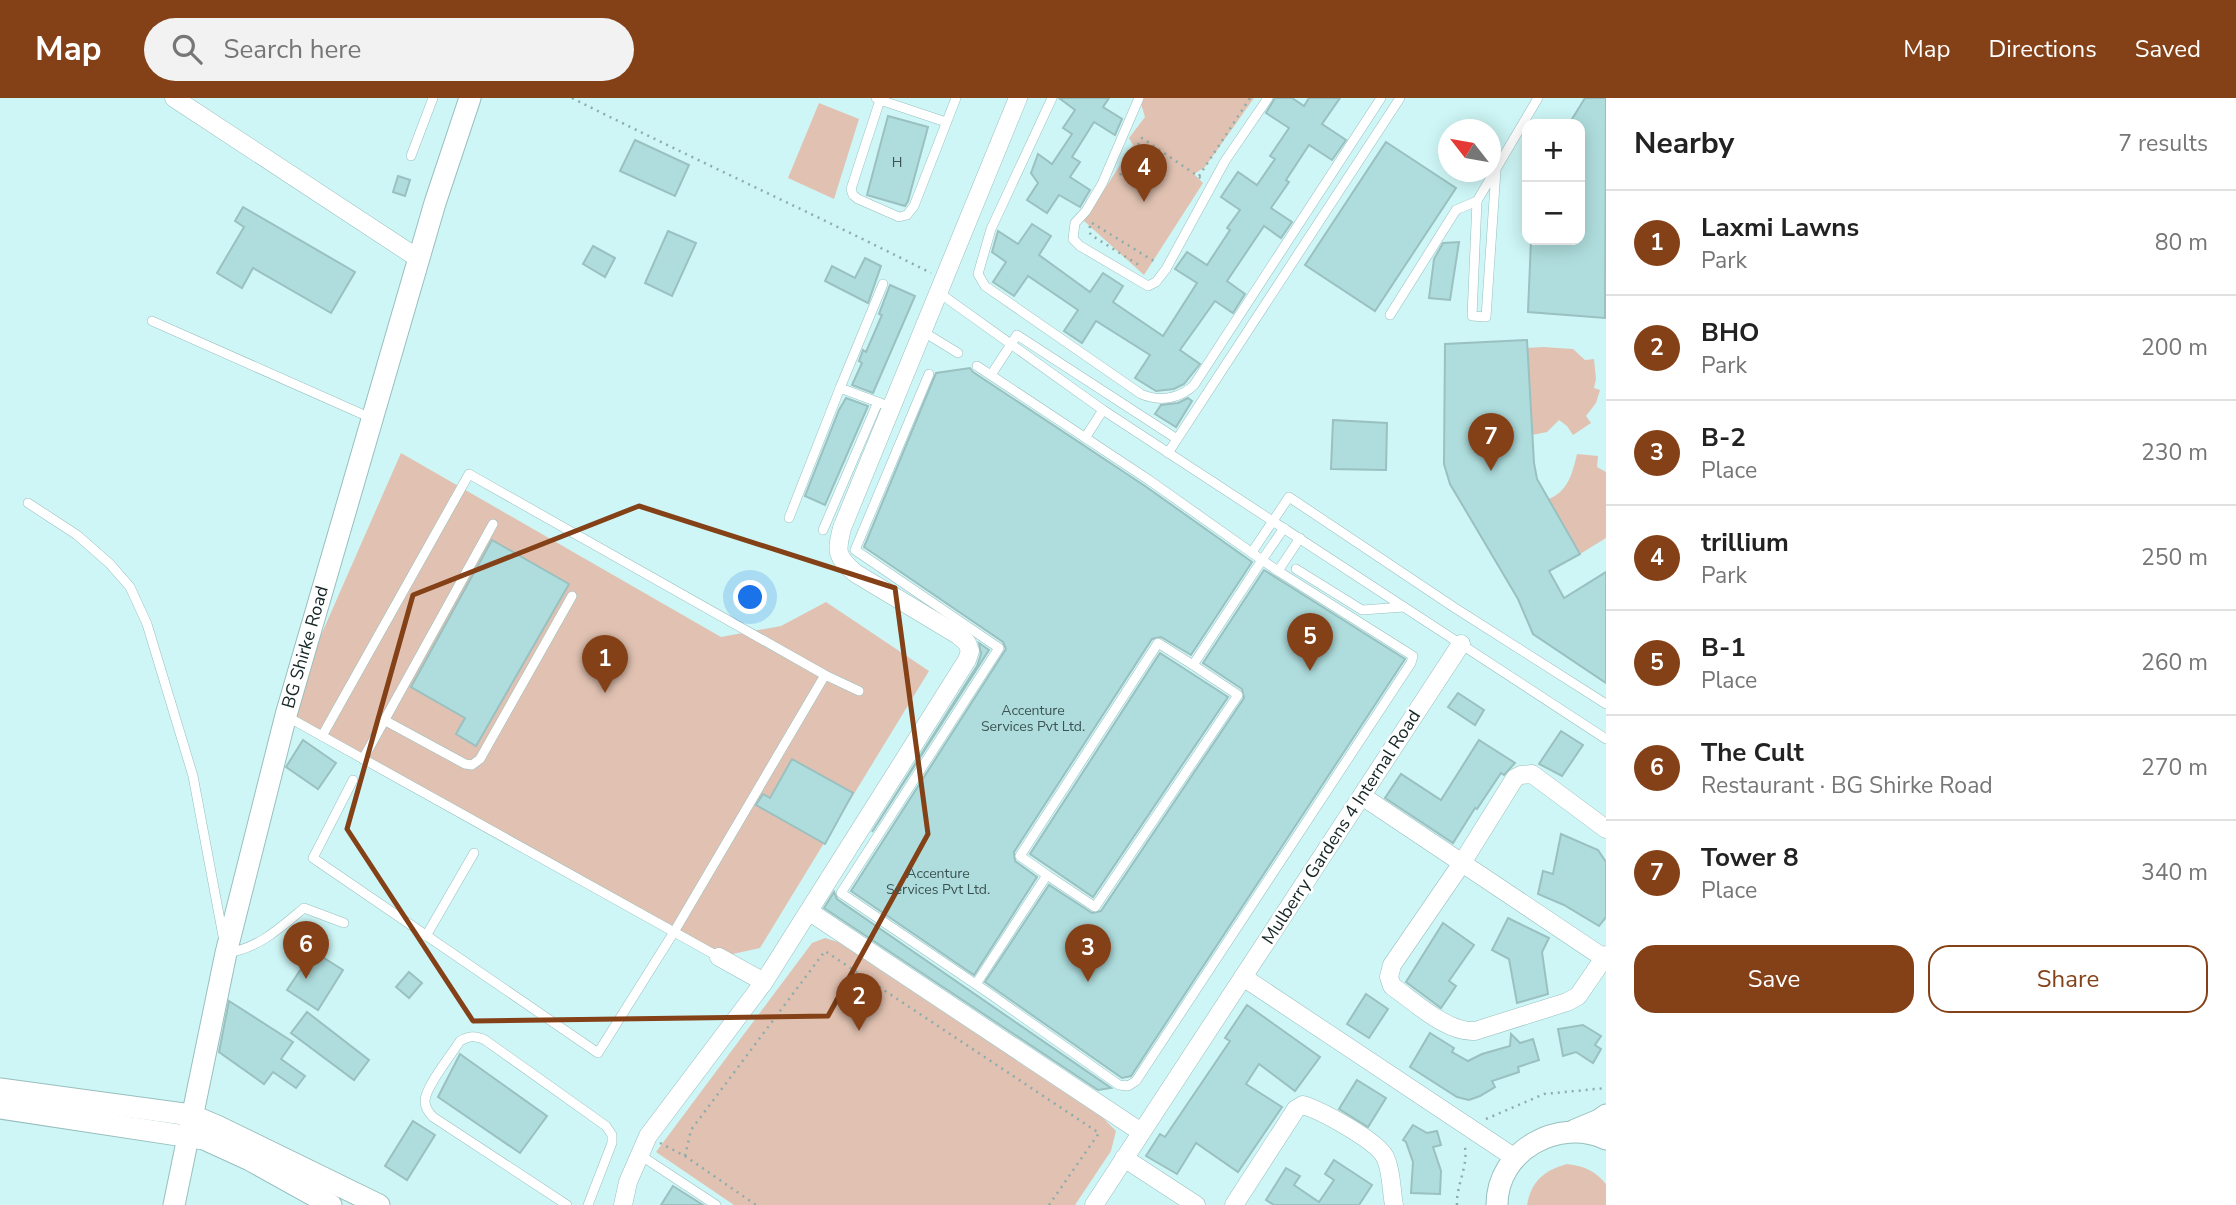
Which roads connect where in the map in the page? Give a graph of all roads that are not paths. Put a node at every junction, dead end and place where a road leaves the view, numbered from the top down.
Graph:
1 (174, 98) edge
2 (433, 98) edge
3 (470, 98) edge
4 (956, 98) edge
5 (1018, 98) edge
6 (1052, 98) edge
7 (1139, 98) edge
8 (1268, 98) edge
9 (1381, 98) edge
10 (1400, 98) edge
11 (1538, 98) edge
12 (879, 99) edge
13 (946, 122) junction
14 (411, 156) dead end
15 (1501, 161) edge
16 (1489, 182) edge
17 (1495, 182) edge
18 (1477, 201) junction
19 (419, 259) junction
20 (883, 284) dead end
21 (940, 285) junction
22 (1390, 315) dead end
23 (152, 321) dead end
24 (922, 331) junction
25 (1011, 344) junction
26 (958, 353) dead end
27 (977, 366) dead end
28 (929, 374) dead end
29 (991, 374) junction
30 (840, 388) junction
31 (885, 404) junction
32 (1103, 410) junction
33 (372, 419) junction
34 (1085, 438) junction
35 (1177, 439) junction
36 (1168, 453) junction
37 (28, 503) dead end
38 (789, 518) dead end
39 (1273, 521) junction
40 (493, 524) dead end
41 (1283, 528) junction
42 (823, 530) dead end
43 (1300, 538) junction
44 (1252, 552) junction
45 (1262, 559) junction
46 (1296, 569) dead end
47 (1278, 571) junction
48 (572, 596) dead end
49 (1404, 607) junction
50 (1461, 644) junction
51 (1194, 665) junction
52 (825, 675) junction
53 (859, 691) dead end
54 (1606, 704) edge
55 (286, 715) junction
56 (384, 720) junction
57 (322, 736) junction
58 (1606, 739) edge
59 (363, 759) junction
60 (353, 780) dead end
61 (1362, 796) junction
62 (1606, 829) edge
63 (474, 853) dead end
64 (1462, 863) junction
65 (1047, 875) junction
66 (810, 912) junction
67 (344, 923) dead end
68 (674, 932) junction
69 (426, 936) junction
70 (226, 953) junction
71 (719, 957) joint
72 (1605, 957) edge
73 (764, 982) junction
74 (1239, 983) junction
75 (976, 984) junction
76 (0, 1089) edge
77 (0, 1108) edge
78 (1606, 1115) edge
79 (189, 1126) junction
80 (1573, 1131) junction
81 (1141, 1132) junction
82 (1606, 1139) edge
83 (640, 1155) junction
84 (1124, 1158) junction
85 (1515, 1158) junction
86 (174, 1205) edge
87 (331, 1205) edge
88 (379, 1205) edge
89 (567, 1205) edge
90 (588, 1205) edge
91 (623, 1205) edge
92 (716, 1205) edge
93 (1094, 1205) edge
94 (1196, 1205) edge
95 (1234, 1205) edge
96 (1394, 1205) edge
97 (1497, 1205) edge

1 - 19 street
2 - 14 lane
3 - 19 street, BG Shirke Road
4 - 13 lane
5 - 21 street
6 - 9 lane
7 - 8 lane
10 - 35 lane
11 - 15 lane
12 - 13 lane
12 - 13 lane
16 - 18 lane
17 - 18 lane
18 - 22 lane
19 - 33 street, BG Shirke Road
20 - 30 lane
21 - 24 street
21 - 25 lane
23 - 33 lane
24 - 26 lane
24 - 31 street
25 - 29 lane
25 - 32 lane
25 - 35 lane
27 - 29 lane
28 - 75 lane
29 - 34 lane
30 - 31 lane
30 - 38 lane
31 - 42 lane
31 - 66 street
32 - 34 lane
32 - 36 lane
33 - 55 street, BG Shirke Road
34 - 44 lane
35 - 36 lane
36 - 39 lane
37 - 70 lane
39 - 41 lane
39 - 44 lane
39 - 54 lane
40 - 56 lane
41 - 43 lane
41 - 45 lane
43 - 47 lane
43 - 49 lane
44 - 45 lane
45 - 47 lane
45 - 51 lane
46 - 49 lane
47 - 75 lane
48 - 56 lane
49 - 50 lane
50 - 58 lane
50 - 61 street, Mulberry Gardens 4 Internal Road
51 - 65 lane
51 - 65 lane
52 - 53 lane
52 - 57 lane
52 - 68 lane
55 - 57 lane
55 - 70 street, BG Shirke Road
56 - 59 lane
57 - 59 lane
59 - 68 lane
60 - 69 lane
61 - 64 street
61 - 74 street, Mulberry Gardens 4 Internal Road
62 - 64 street
63 - 69 lane
64 - 72 street
64 - 72 street
65 - 75 lane
66 - 73 street
66 - 81 street
67 - 70 lane
68 - 69 lane
68 - 71 lane
70 - 79 street, BG Shirke Road
71 - 73 street
73 - 83 street
74 - 81 street, Mulberry Gardens 4 Internal Road
74 - 85 street
76 - 79 street
77 - 79 street
78 - 80 street
79 - 86 street, BG Shirke Road
79 - 87 street
79 - 88 street
80 - 82 street
80 - 85 street
81 - 84 street, Mulberry Gardens 4 Internal Road
83 - 91 street
83 - 92 lane
84 - 93 street, Mulberry Gardens 4 Internal Road
84 - 94 street
85 - 97 street
89 - 90 lane
95 - 96 street

